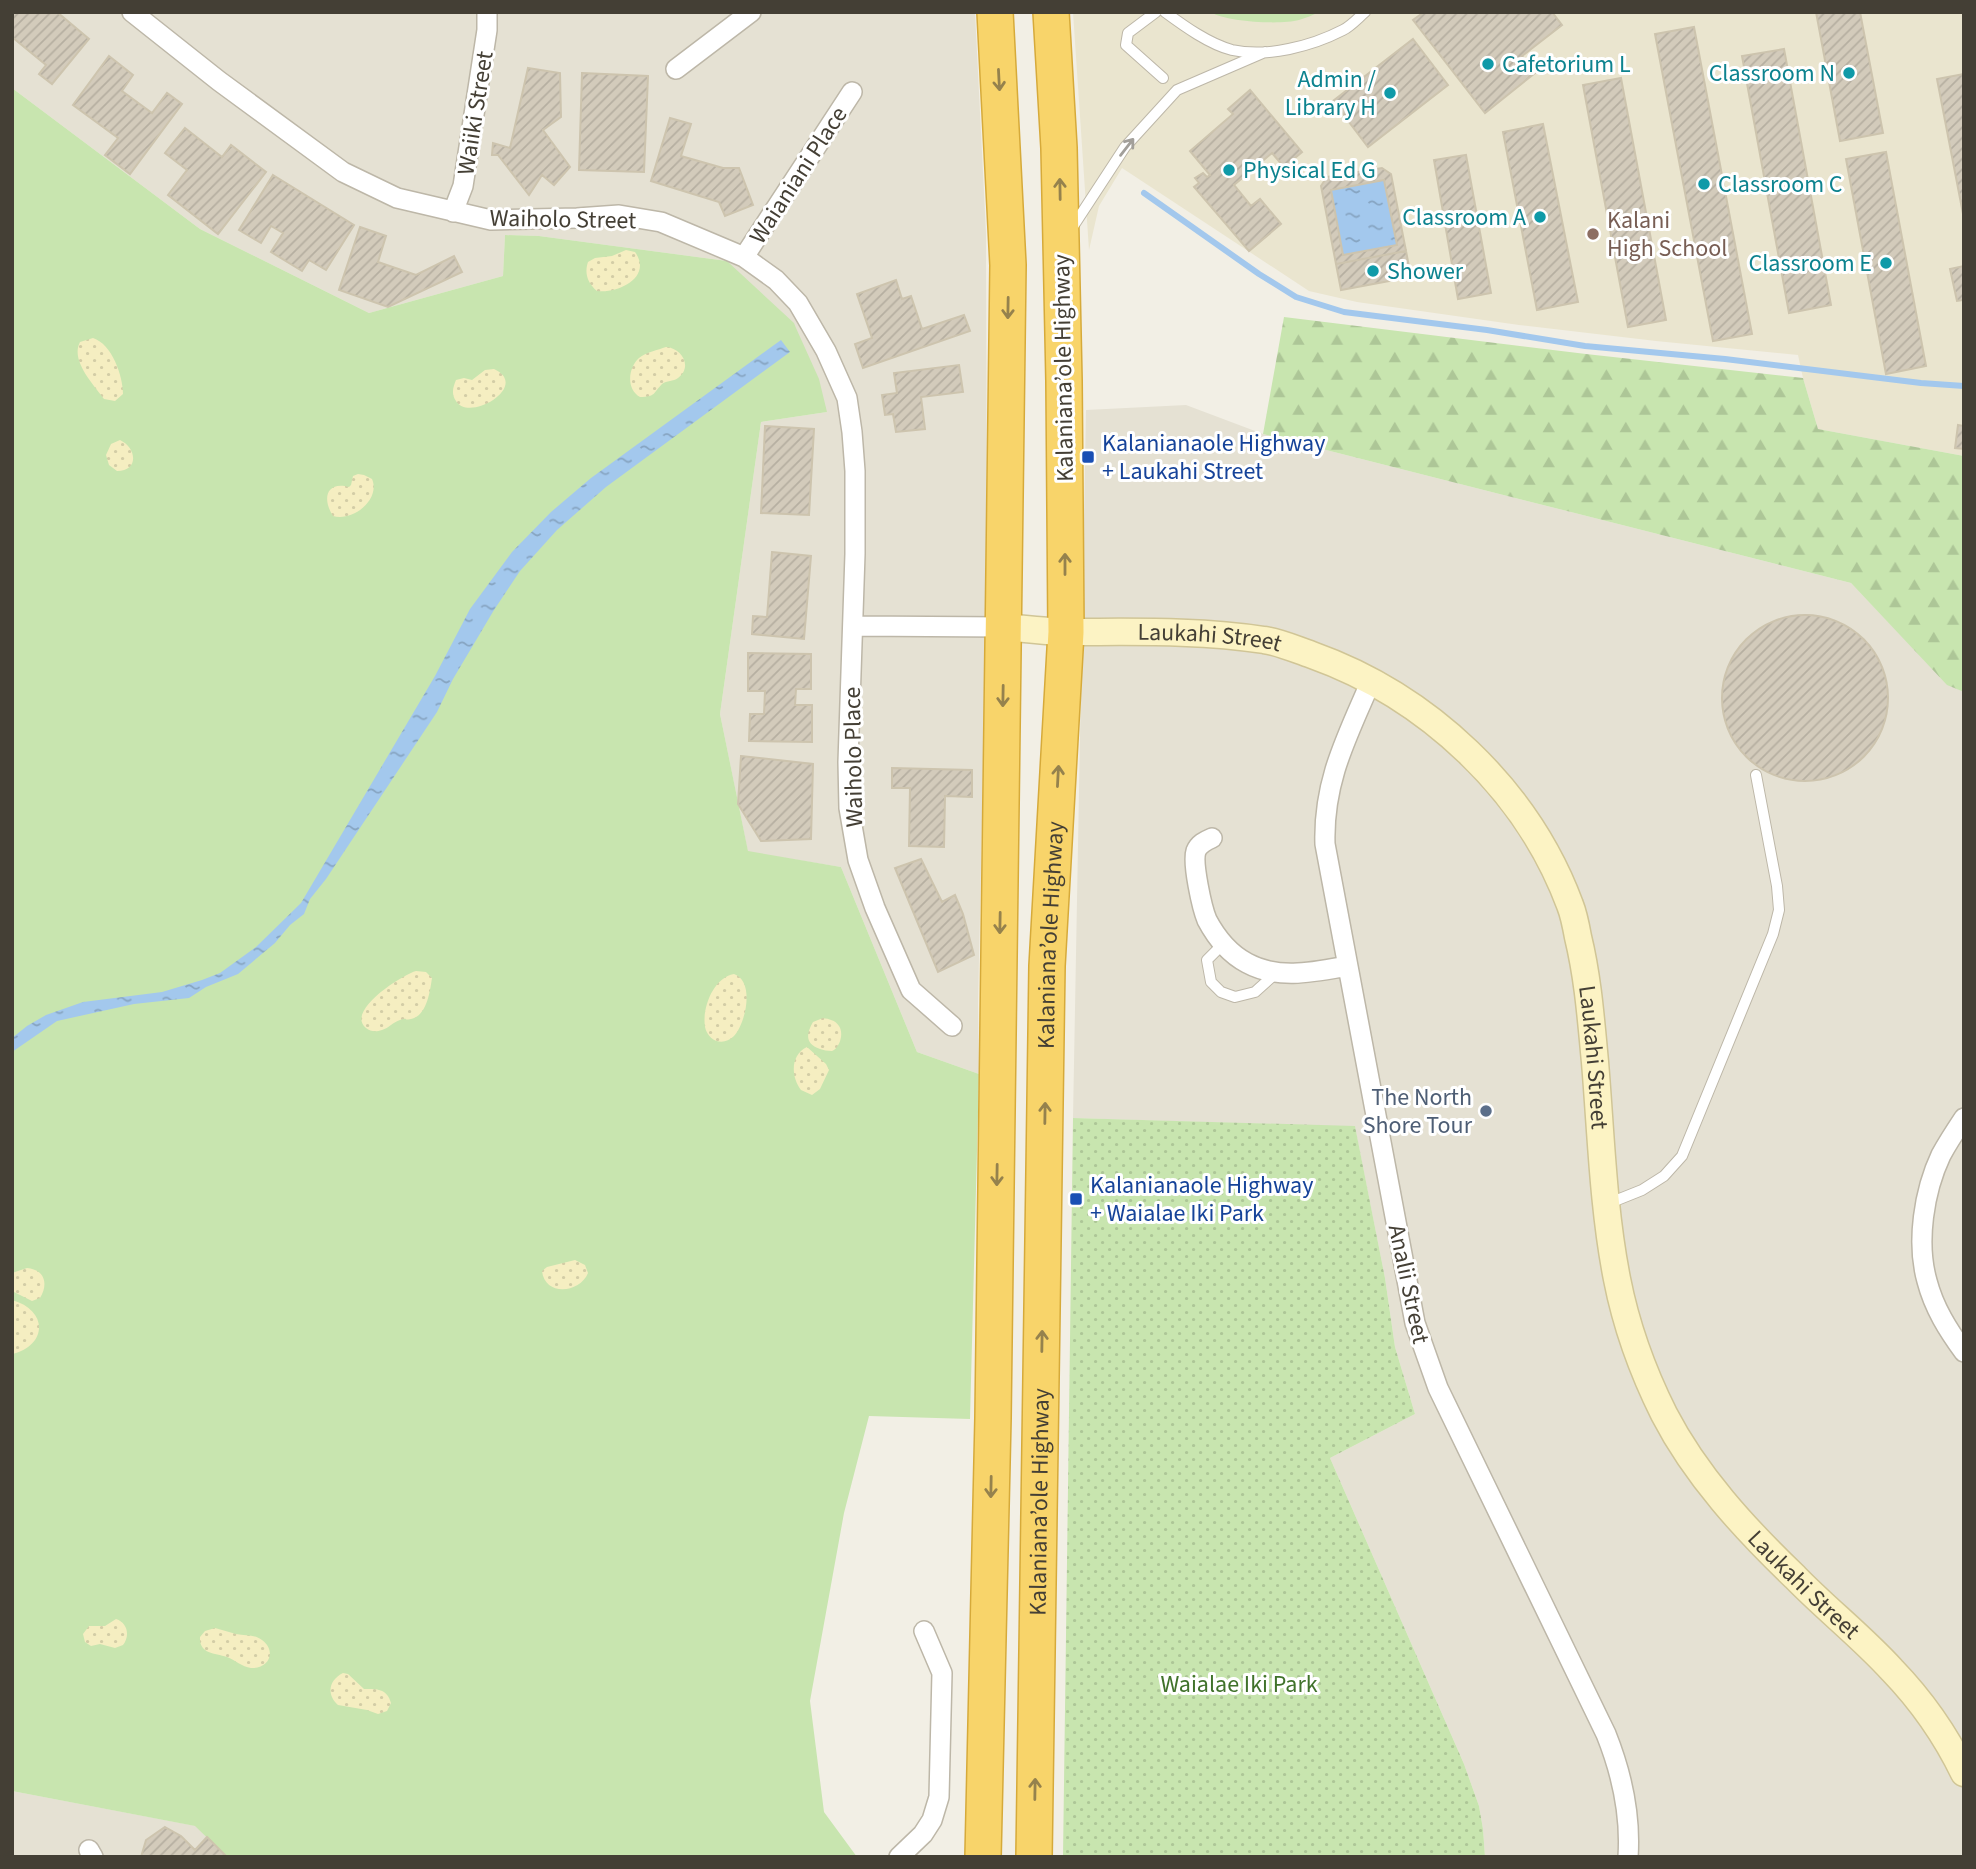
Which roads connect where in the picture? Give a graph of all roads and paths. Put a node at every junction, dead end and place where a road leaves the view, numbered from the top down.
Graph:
1 (132, 12) edge
2 (487, 12) edge
3 (751, 12) edge
4 (995, 12) edge
5 (1051, 12) edge
6 (1156, 12) edge
7 (1165, 12) edge
8 (1365, 12) edge
9 (1265, 52) junction
10 (676, 69) dead end
11 (1163, 78) dead end
12 (852, 92) dead end
13 (453, 212) junction
14 (1062, 244) junction
15 (744, 257) junction
16 (854, 626) junction
17 (1004, 627) junction
18 (1066, 632) junction
19 (1371, 681) junction
20 (1756, 775) dead end
21 (1212, 838) dead end
22 (1223, 944) junction
23 (1347, 966) junction
24 (1276, 973) junction
25 (952, 1026) dead end
26 (1964, 1118) edge
27 (1607, 1204) junction
28 (1964, 1352) edge
29 (924, 1631) dead end
30 (1964, 1773) edge
31 (899, 1857) edge
32 (983, 1857) edge
33 (1034, 1857) edge
34 (1628, 1857) edge

1 - 13 street, Waiholo Street
2 - 13 street, Waiiki Street
3 - 10 street
4 -> 17 highway, Kalaniana’ole Highway
14 -> 5 highway, Kalaniana’ole Highway
6 - 11 lane
7 - 9 lane
8 - 9 lane
14 -> 9 lane
12 - 15 street, Waianiani Place
13 - 15 street, Waiholo Street
18 -> 14 highway, Kalaniana’ole Highway
15 - 16 street, Waiholo Street
16 - 17 street
16 - 25 street, Waiholo Place
17 - 18 street, Laukahi Street
17 -> 32 highway, Kalaniana’ole Highway
18 - 19 street, Laukahi Street
33 -> 18 highway, Kalaniana’ole Highway
19 - 23 street, Analii Street
19 - 27 street, Laukahi Street
20 - 27 lane
21 - 22 street
22 - 24 street
22 - 24 lane
23 - 24 street
23 - 34 street, Analii Street
26 - 28 street
27 - 30 street, Laukahi Street
29 - 31 street

